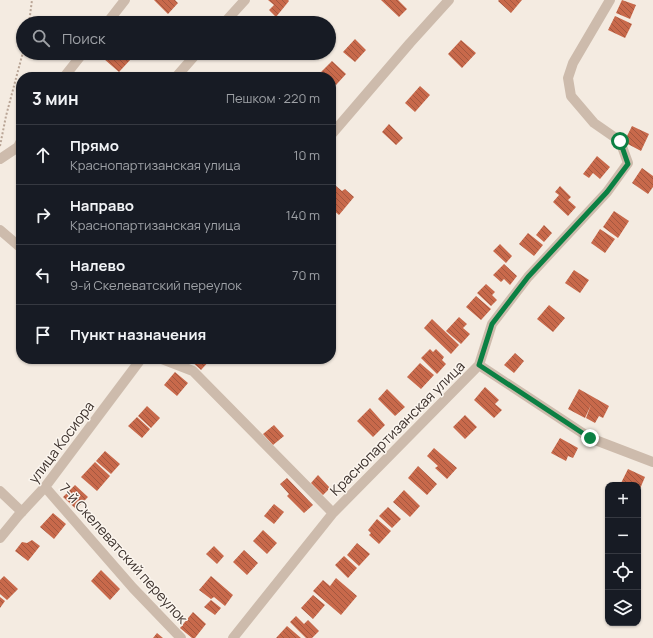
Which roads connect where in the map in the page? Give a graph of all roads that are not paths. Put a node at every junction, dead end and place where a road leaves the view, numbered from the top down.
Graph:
1 (125, 0) edge
2 (245, 0) edge
3 (449, 0) edge
4 (610, 0) edge
5 (112, 16) edge
6 (230, 16) edge
7 (77, 60) edge
8 (191, 60) edge
9 (68, 72) edge
10 (180, 72) edge
11 (336, 129) edge
12 (16, 149) edge
13 (0, 159) edge
14 (0, 230) edge
15 (16, 244) edge
16 (137, 364) edge
17 (175, 364) edge
18 (479, 365) junction
19 (653, 462) edge
20 (45, 488) junction
21 (0, 491) edge
22 (22, 512) junction
23 (333, 513) junction
24 (0, 538) edge
25 (181, 638) edge
26 (233, 638) edge

1 - 5 street
2 - 6 street
3 - 11 street
4 - 18 street, Краснопартизанская улица
7 - 9 street
8 - 10 street
12 - 13 street
14 - 15 street
16 - 20 street, улица Косиора
17 - 23 street
18 - 19 street
18 - 23 street, Краснопартизанская улица
20 - 22 street, улица Косиора
20 - 25 street, 7-й Скелеватский переулок
21 - 22 street
22 - 24 street, улица Косиора
23 - 26 street, Краснопартизанская улица

